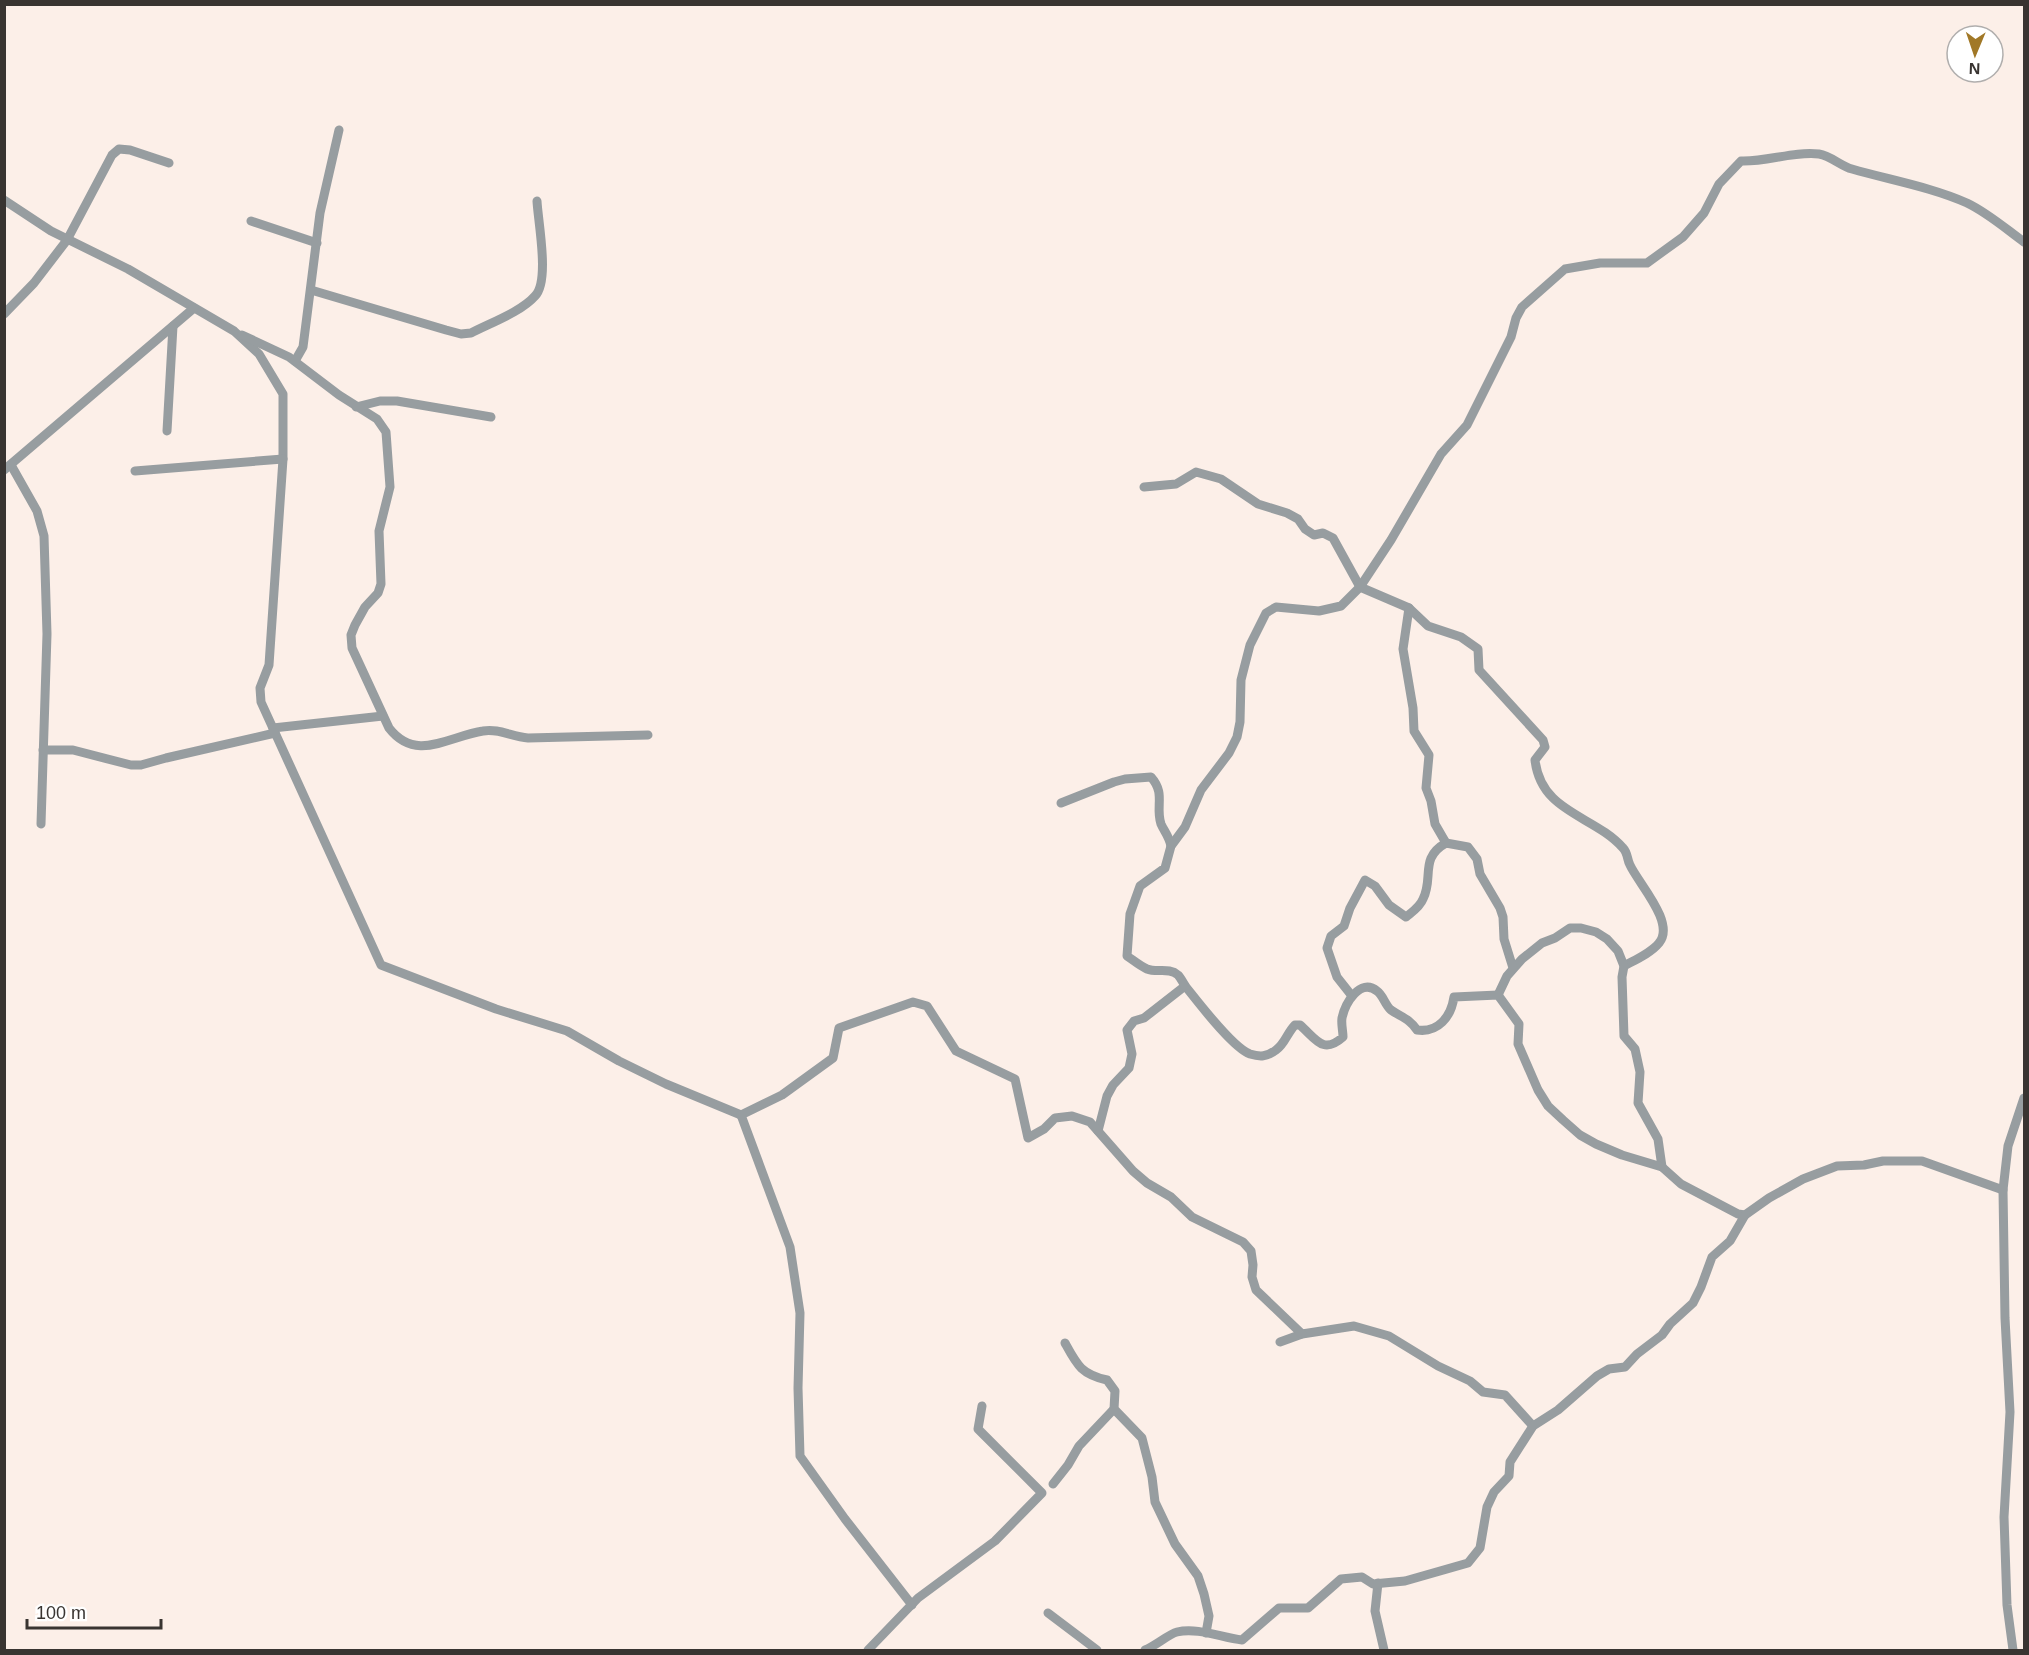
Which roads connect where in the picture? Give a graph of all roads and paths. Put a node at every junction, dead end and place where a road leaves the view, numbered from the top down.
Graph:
1 (339, 130) dead end
2 (169, 163) dead end
3 (4, 201) edge
4 (537, 201) dead end
5 (251, 221) dead end
6 (67, 240) junction
7 (2025, 242) edge
8 (317, 243) junction
9 (311, 290) junction
10 (194, 308) junction
11 (4, 314) edge
12 (173, 326) junction
13 (234, 331) junction
14 (295, 361) junction
15 (357, 407) junction
16 (491, 417) dead end
17 (167, 431) dead end
18 (283, 459) junction
19 (8, 468) edge
20 (135, 471) dead end
21 (1144, 487) dead end
22 (1360, 587) junction
23 (1409, 608) junction
24 (383, 716) junction
25 (274, 731) junction
26 (648, 735) dead end
27 (43, 750) junction
28 (1061, 803) dead end
29 (41, 824) dead end
30 (1446, 843) junction
31 (1171, 846) junction
32 (1624, 966) junction
33 (1513, 968) junction
34 (1185, 986) junction
35 (1498, 995) junction
36 (1352, 996) junction
37 (2025, 1098) edge
38 (741, 1115) junction
39 (1098, 1131) junction
40 (1662, 1167) junction
41 (2003, 1190) junction
42 (1745, 1215) junction
43 (1302, 1334) junction
44 (1280, 1342) dead end
45 (1065, 1343) dead end
46 (982, 1406) dead end
47 (1114, 1409) junction
48 (1533, 1426) junction
49 (1053, 1484) dead end
50 (1378, 1583) junction
51 (912, 1605) junction
52 (1048, 1613) dead end
53 (1206, 1633) junction
54 (868, 1650) edge
55 (1097, 1650) edge
56 (1145, 1650) edge
57 (1384, 1650) edge
58 (2013, 1650) edge

1 - 8 street
2 - 6 street
3 - 6 street
4 - 9 street
5 - 8 street
6 - 10 street
6 - 11 street
7 - 22 street
8 - 9 street
9 - 14 street
10 - 12 street
10 - 13 street
12 - 17 street
12 - 19 street
13 - 14 street
13 - 18 street
14 - 15 street
15 - 16 street
15 - 24 street
18 - 20 street
18 - 25 street
19 - 27 street
21 - 22 street
22 - 23 street
22 - 31 street
23 - 30 street
23 - 32 street
24 - 25 street
24 - 26 street
25 - 27 street
25 - 38 street
27 - 29 street
28 - 31 street
30 - 33 street
30 - 36 street
31 - 34 street
32 - 33 street
32 - 40 street
33 - 35 street
34 - 36 street
34 - 39 street
35 - 36 street
35 - 40 street
37 - 41 street
38 - 39 street
38 - 51 street
39 - 43 street
40 - 42 street
41 - 42 street
41 - 58 street
42 - 48 street
43 - 44 street
43 - 48 street
45 - 47 street
46 - 51 street
47 - 49 street
47 - 53 street
48 - 50 street
50 - 53 street
50 - 57 street
51 - 54 street
52 - 55 street
53 - 56 street

